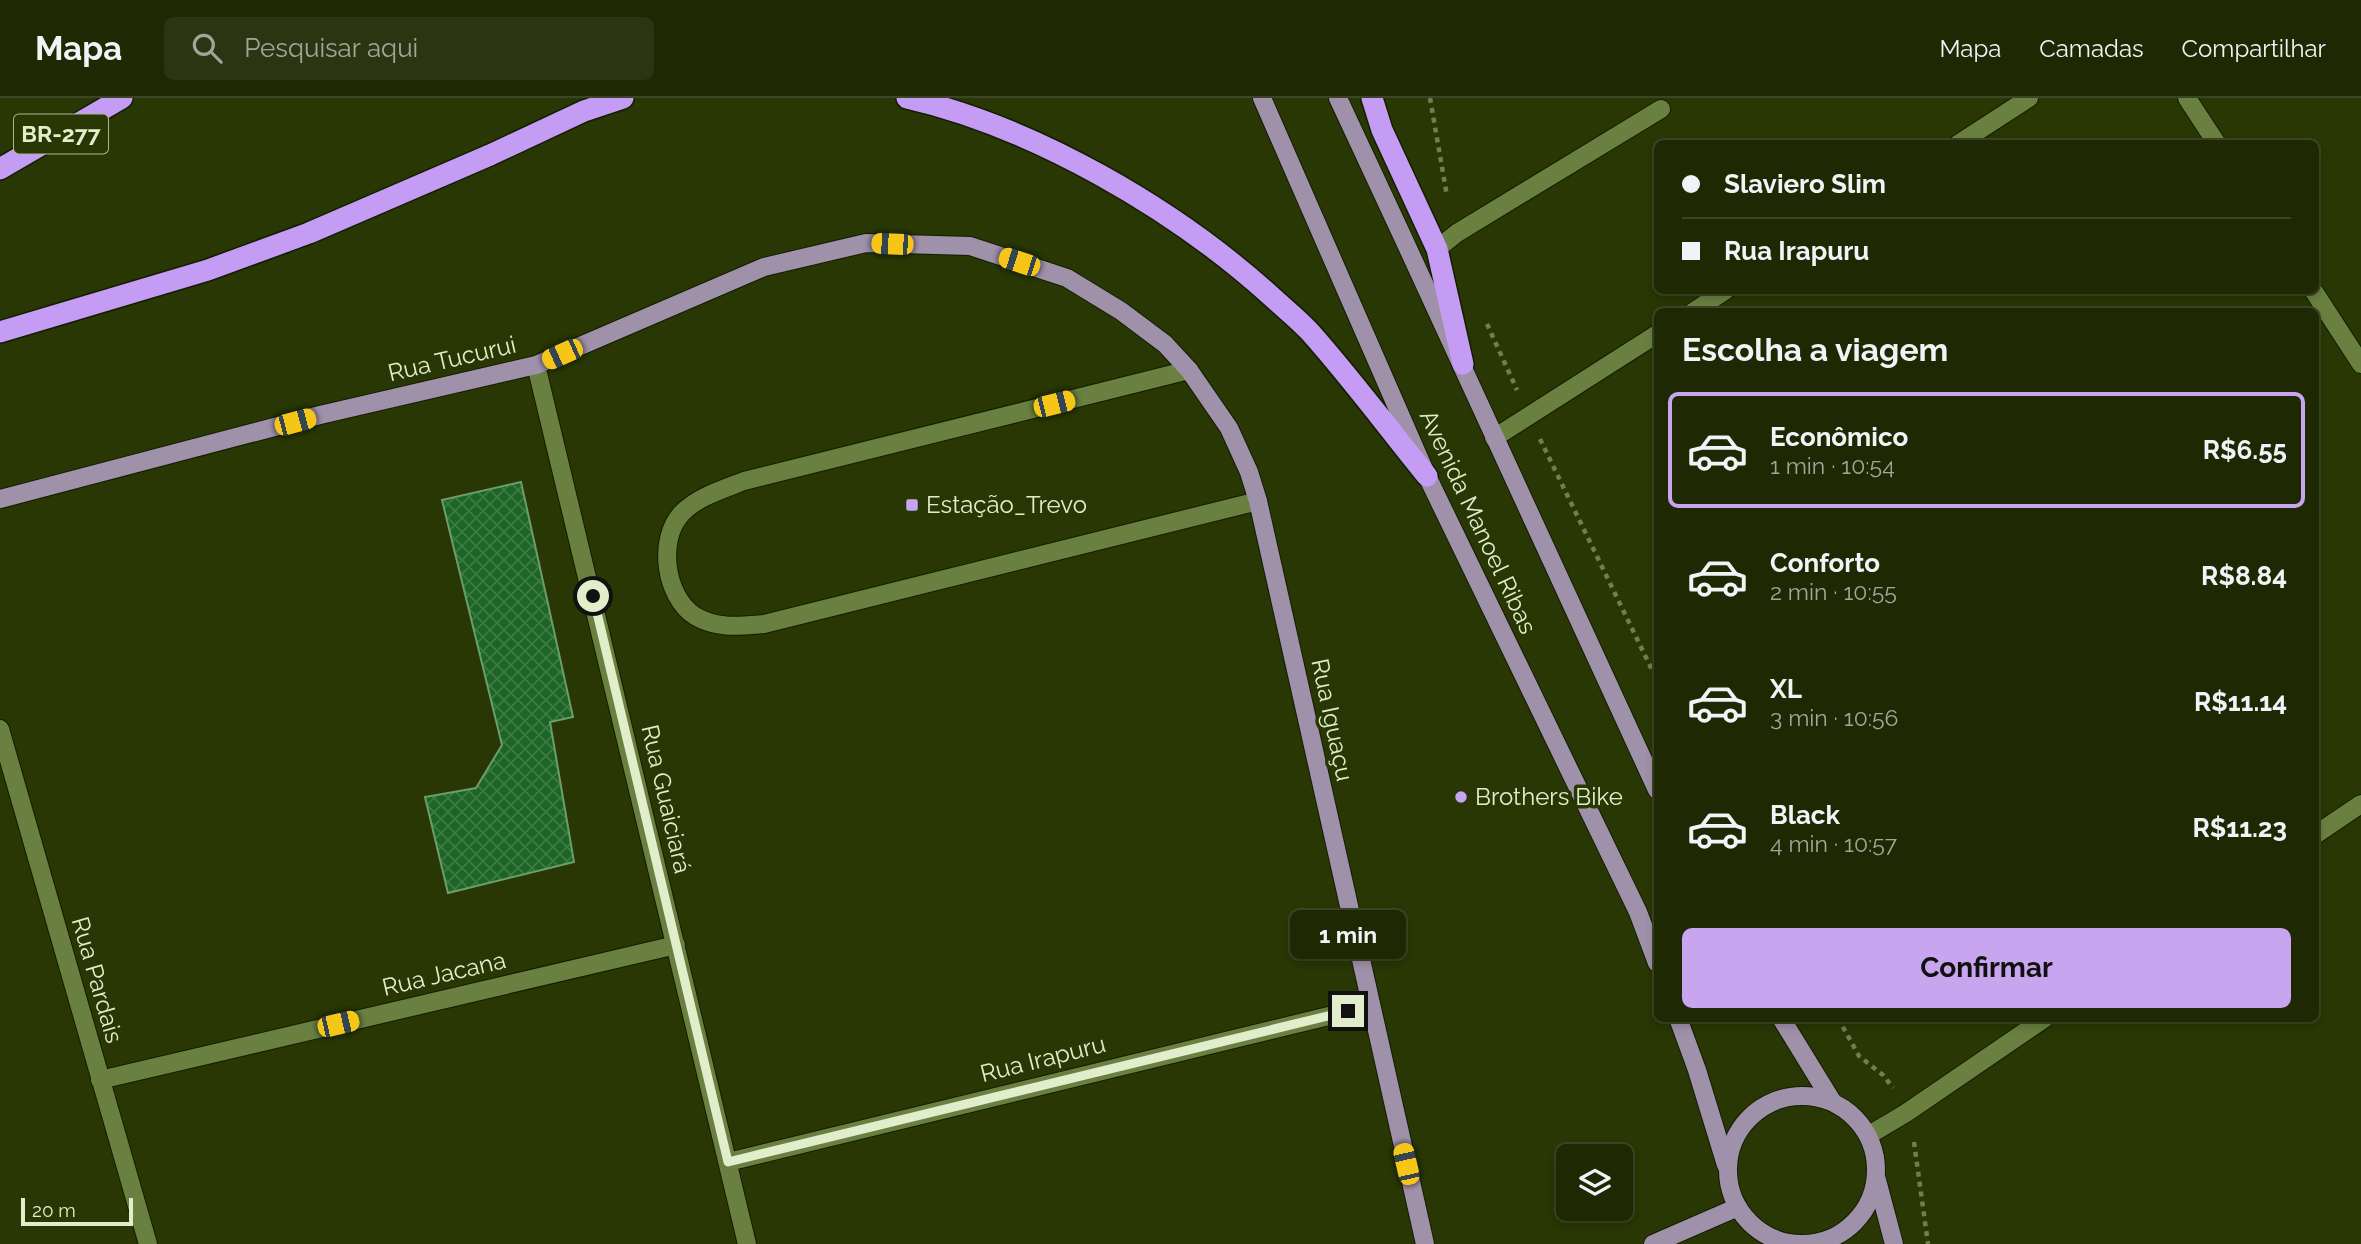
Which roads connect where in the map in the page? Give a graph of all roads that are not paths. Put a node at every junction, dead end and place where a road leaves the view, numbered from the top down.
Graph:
1 (122, 98) edge
2 (624, 98) edge
3 (907, 98) edge
4 (1262, 98) edge
5 (1338, 98) edge
6 (1372, 98) edge
7 (2029, 98) edge
8 (2187, 98) edge
9 (1661, 109) dead end
10 (1964, 140) edge
11 (2214, 140) edge
12 (0, 169) edge
13 (1437, 249) junction
14 (1067, 278) joint
15 (1720, 294) edge
16 (2316, 294) edge
17 (1699, 308) edge
18 (0, 331) edge
19 (1654, 336) edge
20 (1463, 364) junction
21 (2361, 364) edge
22 (536, 365) junction
23 (1189, 370) junction
24 (1494, 438) junction
25 (1427, 476) junction
26 (0, 499) edge
27 (1258, 501) junction
28 (0, 729) edge
29 (1654, 784) edge
30 (2361, 804) edge
31 (2319, 832) edge
32 (676, 945) junction
33 (1654, 955) edge
34 (1370, 1006) junction
35 (1679, 1022) edge
36 (1783, 1022) edge
37 (2039, 1022) edge
38 (100, 1080) junction
39 (1832, 1101) junction
40 (1869, 1135) junction
41 (728, 1162) junction
42 (1727, 1168) junction
43 (1877, 1178) junction
44 (1738, 1207) junction
45 (1774, 1241) edge
46 (148, 1244) edge
47 (747, 1244) edge
48 (1425, 1244) edge
49 (1653, 1244) edge
50 (1894, 1244) edge

1 - 12 highway, BR-277
2 - 18 highway
3 - 25 highway
4 - 25 main road, Avenida Manoel Ribas
5 - 20 main road, Avenida Manoel Ribas
6 - 13 highway
7 - 10 street
8 - 11 street
9 - 13 street
13 - 20 highway
14 - 22 main road, Rua Tucurui
14 - 23 main road, Rua Iguaçu
15 - 17 street
16 - 21 street
19 - 24 street
20 - 24 main road, Avenida Manoel Ribas
22 - 26 main road, Rua Tucurui
22 - 32 street, Rua Guaiciará
23 - 27 main road, Rua Iguaçu
23 - 27 street
24 - 29 main road, Avenida Manoel Ribas
25 - 33 main road, Avenida Manoel Ribas
27 - 34 main road, Rua Iguaçu
28 - 38 street, Rua Pardais
30 - 31 street
32 - 38 street, Rua Jacana
32 - 41 street, Rua Guaiciará
34 - 41 street, Rua Irapuru
34 - 48 main road, Rua Iguaçu
35 - 42 main road
36 - 39 main road
37 - 40 street
38 - 46 street, Rua Pardais
39 - 40 main road
39 - 42 main road
40 - 43 main road
41 - 47 street, Rua Guaiciará
42 - 44 main road
43 - 45 main road
43 - 50 main road
44 - 45 main road
44 - 49 main road

